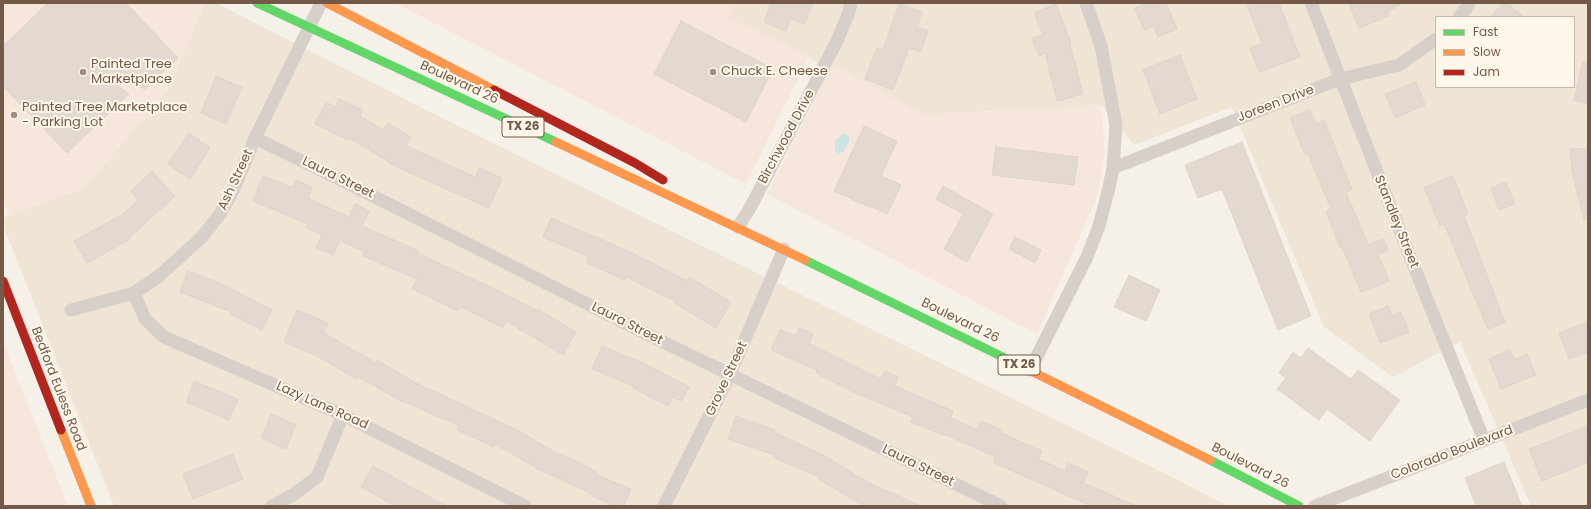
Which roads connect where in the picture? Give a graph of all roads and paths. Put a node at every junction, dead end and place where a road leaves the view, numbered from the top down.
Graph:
1 (257, 3) edge
2 (320, 3) edge
3 (327, 3) edge
4 (851, 3) edge
5 (1086, 3) edge
6 (1311, 3) edge
7 (1469, 3) edge
8 (1460, 16) edge
9 (309, 28) junction
10 (1435, 40) edge
11 (1340, 79) junction
12 (255, 138) junction
13 (1113, 168) junction
14 (738, 226) junction
15 (784, 249) junction
16 (3, 281) edge
17 (134, 294) junction
18 (71, 310) dead end
19 (1030, 370) junction
20 (730, 374) junction
21 (1588, 400) edge
22 (343, 415) junction
23 (1484, 440) junction
24 (90, 506) edge
25 (272, 506) edge
26 (526, 506) edge
27 (664, 506) edge
28 (1001, 506) edge
29 (1299, 506) edge
30 (1315, 506) edge

1 - 9 main road, Boulevard 26 / TX 26
2 - 9 street, Ash Street
3 - 14 main road, Boulevard 26 / TX 26
4 - 14 street, Birchwood Drive
5 - 13 street
6 - 11 street, Standley Street
7 - 8 street
9 - 12 street, Ash Street
9 - 14 main road, Boulevard 26 / TX 26
10 - 11 street, Joreen Drive
11 - 13 street, Joreen Drive
11 - 23 street, Standley Street
12 - 17 street, Ash Street
12 - 20 street, Laura Street
13 - 19 street
14 - 15 main road, Boulevard 26 / TX 26
15 - 19 main road, Boulevard 26 / TX 26
15 - 20 street, Grove Street
16 - 24 main road, Bedford Euless Road
17 - 18 street, Ash Street
17 - 22 street, Lazy Lane Road
19 - 29 main road, Boulevard 26 / TX 26
20 - 27 street, Grove Street
20 - 28 street, Laura Street
21 - 23 street, Colorado Boulevard
22 - 25 street
22 - 26 street, Lazy Lane Road
23 - 30 street, Colorado Boulevard

